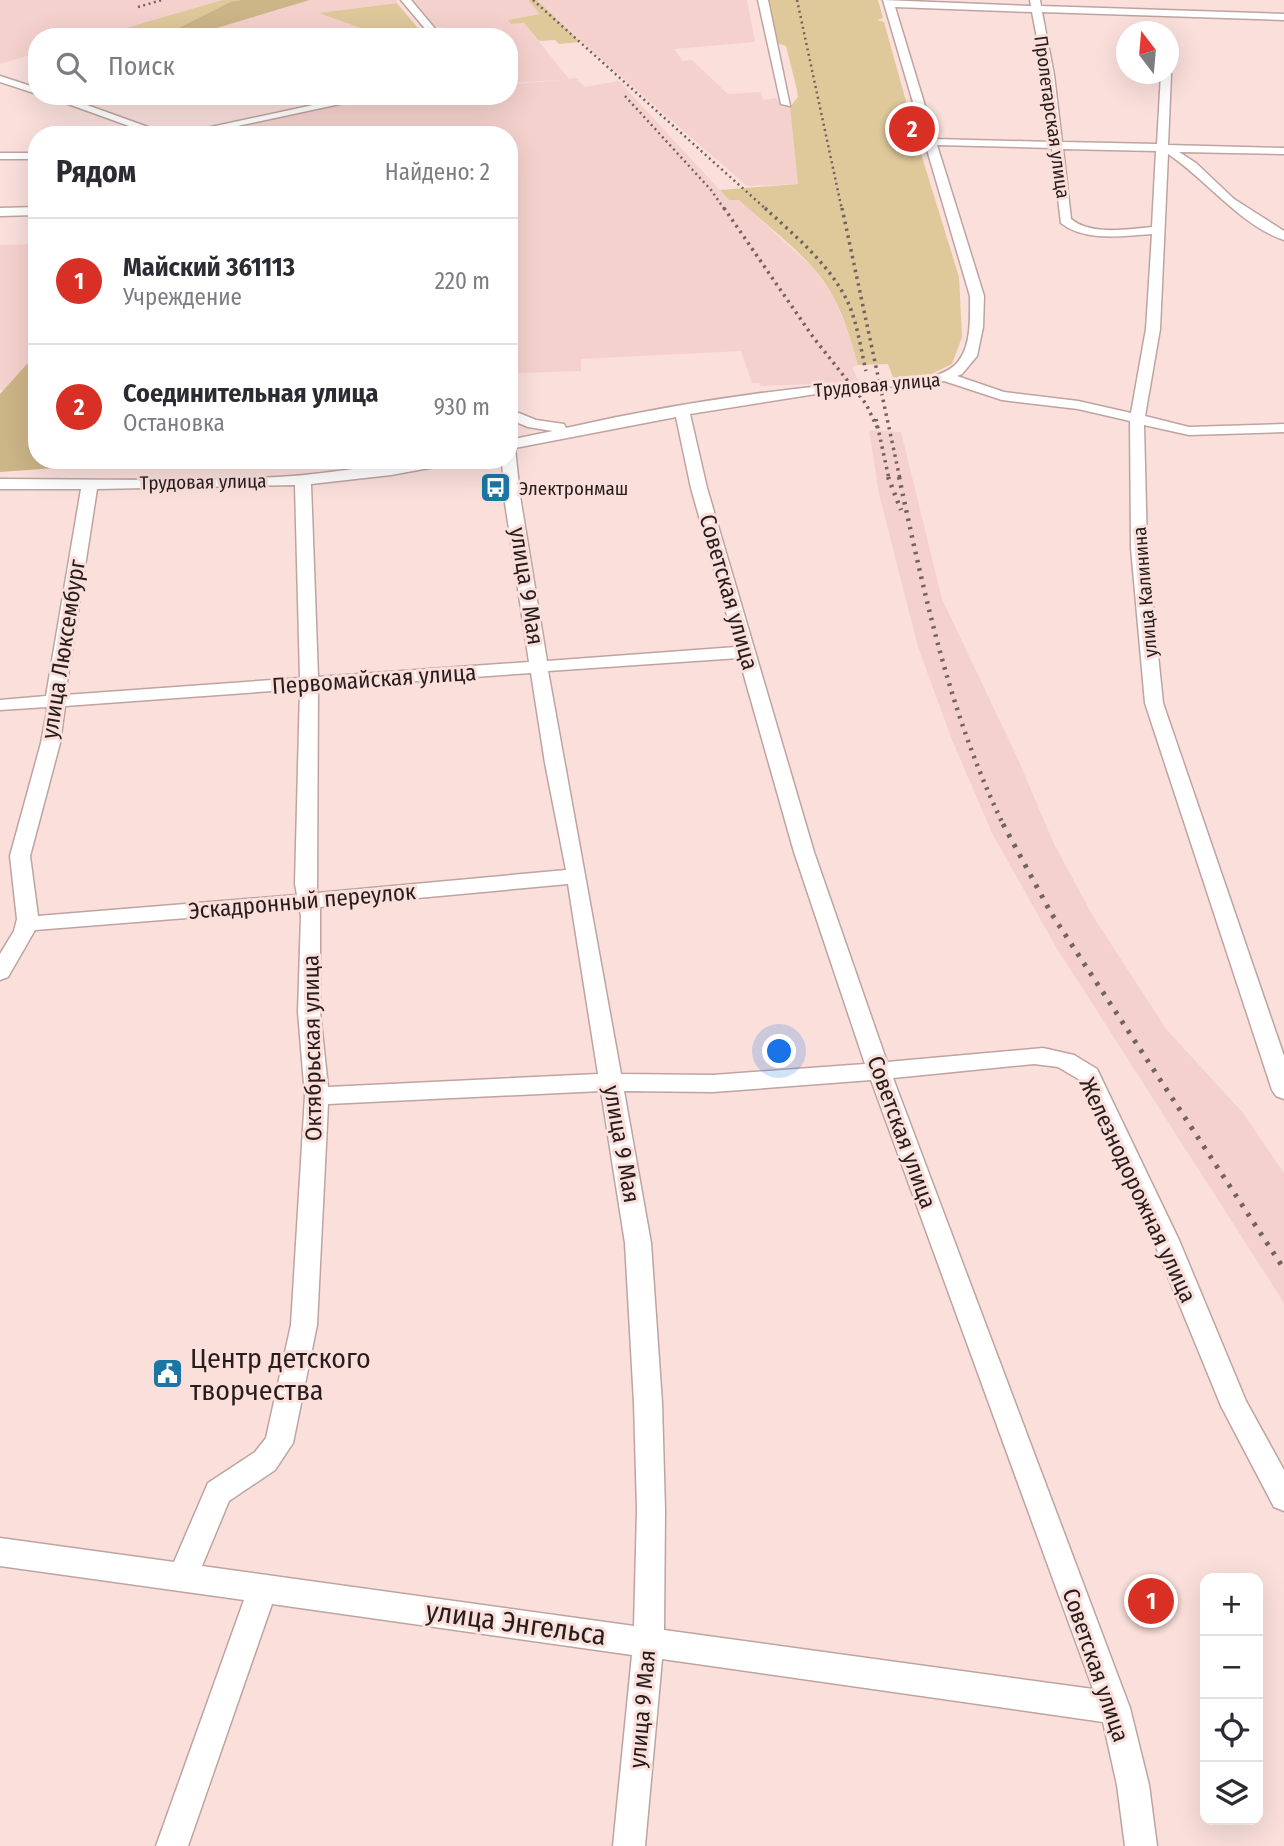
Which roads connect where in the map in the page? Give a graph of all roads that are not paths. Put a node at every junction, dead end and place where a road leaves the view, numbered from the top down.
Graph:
1 (406, 0) edge
2 (763, 0) edge
3 (1163, 0) edge
4 (889, 2) edge
5 (1036, 4) edge
6 (1284, 17) edge
7 (1165, 19) junction
8 (429, 28) edge
9 (0, 79) edge
10 (1166, 84) edge
11 (28, 88) edge
12 (786, 104) dead end
13 (77, 105) edge
14 (327, 105) edge
15 (139, 126) edge
16 (224, 126) edge
17 (931, 142) junction
18 (1056, 146) junction
19 (1164, 147) junction
20 (1284, 150) edge
21 (0, 156) edge
22 (28, 156) edge
23 (28, 211) edge
24 (0, 212) edge
25 (1160, 230) junction
26 (1284, 236) edge
27 (945, 377) junction
28 (1141, 401) junction
29 (1078, 405) junction
30 (682, 411) junction
31 (518, 417) edge
32 (1137, 421) junction
33 (596, 426) junction
34 (1284, 428) edge
35 (518, 445) edge
36 (400, 469) edge
37 (510, 469) edge
38 (303, 480) junction
39 (90, 483) junction
40 (0, 484) edge
41 (747, 652) junction
42 (540, 666) junction
43 (309, 684) junction
44 (55, 701) junction
45 (0, 705) edge
46 (577, 876) junction
47 (308, 901) junction
48 (27, 924) junction
49 (0, 972) edge
50 (878, 1069) junction
51 (611, 1082) junction
52 (1284, 1090) edge
53 (317, 1096) junction
54 (1284, 1498) edge
55 (0, 1552) edge
56 (183, 1577) junction
57 (262, 1588) junction
58 (648, 1642) junction
59 (1115, 1708) junction
60 (172, 1846) edge
61 (629, 1846) edge
62 (1141, 1846) edge

1 - 8 street
2 - 12 street
3 - 7 street
4 - 5 street
4 - 17 street
5 - 7 street
5 - 18 street, Пролетарская улица
6 - 7 street
9 - 11 street
10 - 19 street, улица Калинина
13 - 15 street
14 - 16 street
17 - 18 street
17 - 27 street
18 - 19 street
18 - 25 street, Пролетарская улица
19 - 20 street
19 - 25 street, улица Калинина
19 - 26 street
21 - 22 street
23 - 24 street
25 - 28 street, улица Калинина
27 - 29 street, Трудовая улица
27 - 30 street, Трудовая улица
28 - 29 street
28 - 32 street, улица Калинина
29 - 32 street, Трудовая улица
30 - 33 street, Трудовая улица
30 - 41 street, Советская улица
31 - 33 street
32 - 34 street, Трудовая улица
32 - 52 street, улица Калинина
33 - 35 street, Трудовая улица
36 - 38 street, Трудовая улица
37 - 42 street, улица 9 Мая
38 - 39 street, Трудовая улица
38 - 43 street, Октябрьская улица
39 - 40 street, Трудовая улица
39 - 44 street, улица Люксембург
41 - 42 street, Первомайская улица
41 - 50 street, Советская улица
42 - 43 street, Первомайская улица
42 - 46 street, улица 9 Мая
43 - 44 street, Первомайская улица
43 - 47 street, Октябрьская улица
44 - 45 street, Первомайская улица
44 - 48 street, улица Люксембург
46 - 47 street, Эскадронный переулок
46 - 51 street, улица 9 Мая
47 - 48 street, Эскадронный переулок
47 - 53 street, Октябрьская улица
48 - 49 street
50 - 51 street, Железнодорожная улица
50 - 54 street, Железнодорожная улица
50 - 59 street, Советская улица
51 - 53 street, Железнодорожная улица
51 - 58 street, улица 9 Мая
53 - 56 street, Октябрьская улица
55 - 56 street, улица Энгельса
56 - 57 street, улица Энгельса
57 - 58 street, улица Энгельса
57 - 60 street
58 - 59 street, улица Энгельса
58 - 61 street, улица 9 Мая
59 - 62 street, Советская улица

